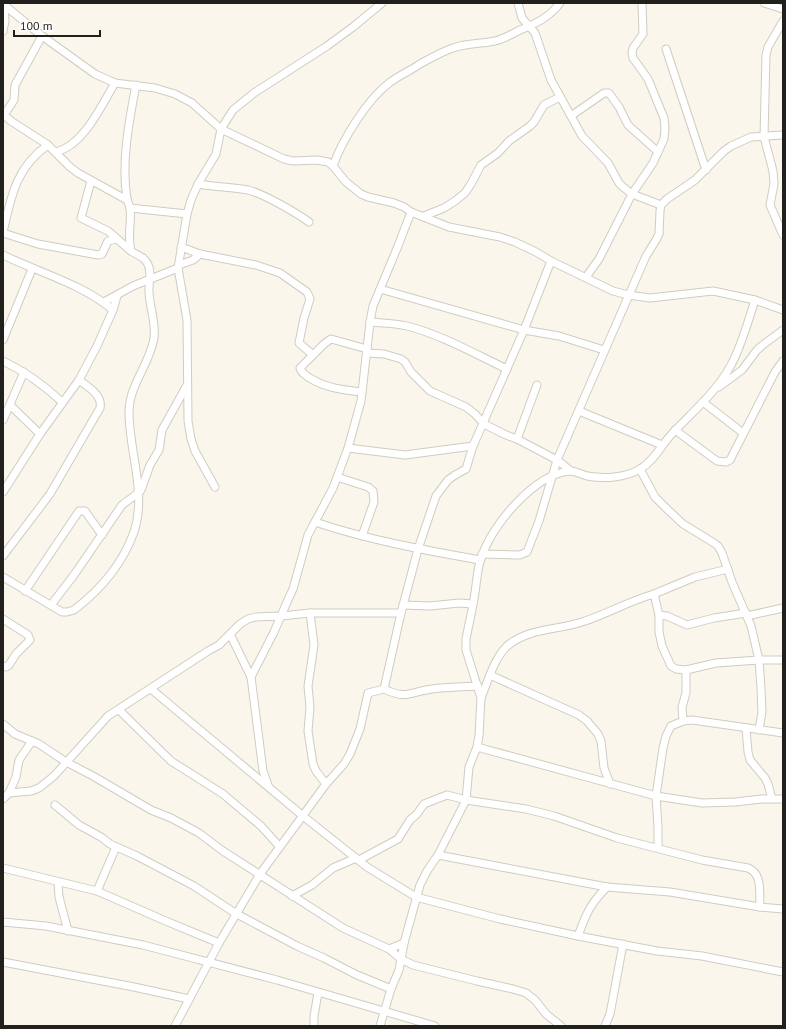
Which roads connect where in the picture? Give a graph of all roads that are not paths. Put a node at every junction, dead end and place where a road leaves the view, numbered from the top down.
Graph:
1 (382, 3) edge
2 (518, 3) edge
3 (560, 3) edge
4 (642, 3) edge
5 (764, 3) edge
6 (3, 4) edge
7 (783, 9) edge
8 (522, 18) junction
9 (783, 21) edge
10 (538, 22) junction
11 (529, 27) junction
12 (3, 31) edge
13 (520, 31) junction
14 (535, 33) junction
15 (42, 36) junction
16 (666, 49) dead end
17 (115, 82) junction
18 (136, 85) junction
19 (560, 97) junction
20 (3, 114) edge
21 (571, 116) junction
22 (221, 129) junction
23 (783, 136) edge
24 (764, 137) junction
25 (48, 144) junction
26 (56, 152) junction
27 (658, 152) junction
28 (333, 166) junction
29 (706, 170) junction
30 (91, 181) junction
31 (198, 184) junction
32 (632, 194) junction
33 (127, 200) junction
34 (662, 206) junction
35 (130, 208) junction
36 (411, 212) junction
37 (187, 214) junction
38 (424, 216) junction
39 (309, 222) dead end
40 (3, 232) edge
41 (783, 235) edge
42 (116, 239) junction
43 (182, 246) junction
44 (131, 251) junction
45 (200, 254) junction
46 (3, 255) edge
47 (551, 261) junction
48 (179, 266) junction
49 (32, 269) junction
50 (586, 277) junction
51 (150, 280) junction
52 (380, 289) junction
53 (628, 295) junction
54 (117, 296) junction
55 (755, 300) junction
56 (104, 302) junction
57 (113, 310) junction
58 (783, 310) edge
59 (370, 322) junction
60 (524, 330) junction
61 (783, 330) edge
62 (3, 340) edge
63 (604, 350) junction
64 (367, 351) junction
65 (313, 355) junction
66 (3, 361) edge
67 (783, 361) edge
68 (507, 369) junction
69 (24, 372) junction
70 (79, 380) junction
71 (188, 384) junction
72 (537, 385) dead end
73 (362, 392) junction
74 (712, 392) junction
75 (62, 402) junction
76 (702, 402) junction
77 (10, 405) junction
78 (579, 411) junction
79 (489, 412) junction
80 (476, 414) junction
81 (3, 420) edge
82 (484, 424) junction
83 (675, 430) junction
84 (744, 433) junction
85 (40, 434) junction
86 (517, 439) junction
87 (662, 445) junction
88 (473, 446) junction
89 (348, 448) junction
90 (557, 460) junction
91 (640, 469) junction
92 (571, 471) junction
93 (337, 476) junction
94 (552, 477) junction
95 (6, 481) edge
96 (214, 487) dead end
97 (3, 492) edge
98 (139, 493) junction
99 (315, 522) junction
100 (102, 535) junction
101 (362, 536) junction
102 (418, 549) junction
103 (3, 556) edge
104 (481, 557) junction
105 (728, 569) junction
106 (3, 577) edge
107 (25, 591) junction
108 (654, 594) junction
109 (473, 604) junction
110 (51, 605) junction
111 (403, 605) junction
112 (783, 608) edge
113 (310, 613) junction
114 (401, 613) junction
115 (659, 615) junction
116 (746, 615) junction
117 (281, 616) junction
118 (3, 619) edge
119 (230, 634) junction
120 (219, 645) junction
121 (236, 646) junction
122 (759, 660) junction
123 (783, 660) edge
124 (3, 666) edge
125 (686, 670) junction
126 (490, 675) junction
127 (251, 677) junction
128 (478, 686) junction
129 (151, 689) junction
130 (384, 689) junction
131 (481, 698) junction
132 (120, 710) junction
133 (683, 721) junction
134 (3, 724) edge
135 (746, 728) junction
136 (759, 730) junction
137 (783, 733) edge
138 (32, 741) junction
139 (476, 748) junction
140 (66, 762) junction
141 (326, 784) junction
142 (610, 784) junction
143 (270, 788) junction
144 (6, 796) edge
145 (656, 796) junction
146 (772, 799) junction
147 (783, 799) edge
148 (466, 800) junction
149 (55, 805) dead end
150 (303, 816) junction
151 (279, 846) junction
152 (116, 847) junction
153 (658, 848) junction
154 (438, 856) junction
155 (357, 859) junction
156 (3, 868) edge
157 (260, 874) junction
158 (58, 882) junction
159 (607, 887) junction
160 (97, 891) junction
161 (292, 896) junction
162 (416, 897) junction
163 (760, 907) junction
164 (783, 909) edge
165 (235, 913) junction
166 (3, 922) edge
167 (68, 931) junction
168 (578, 936) junction
169 (219, 942) junction
170 (404, 943) junction
171 (623, 944) junction
172 (389, 949) junction
173 (402, 959) junction
174 (3, 962) edge
175 (208, 963) junction
176 (413, 965) junction
177 (399, 970) junction
178 (783, 972) edge
179 (391, 989) junction
180 (318, 993) junction
181 (189, 1000) junction
182 (384, 1012) junction
183 (175, 1026) edge
184 (314, 1026) edge
185 (380, 1026) edge
186 (433, 1026) edge
187 (561, 1026) edge
188 (605, 1026) edge

1 - 22 street
2 - 8 street
3 - 10 street
4 - 27 street
5 - 7 street
6 - 12 street
6 - 15 street
8 - 11 street
8 - 13 street
9 - 24 street
10 - 11 street
10 - 14 street
11 - 13 street
11 - 14 street
13 - 28 street
14 - 19 street
15 - 17 street
15 - 20 street
16 - 29 street
17 - 18 street
17 - 26 street
18 - 22 street
18 - 33 street
19 - 21 street
19 - 38 street
20 - 25 street
21 - 27 street
21 - 32 street
22 - 28 street
22 - 31 street
23 - 24 street
24 - 29 street
24 - 41 street
25 - 26 street
25 - 40 street
26 - 30 street
27 - 32 street
28 - 36 street
29 - 34 street
30 - 33 street
30 - 42 street
31 - 37 street
31 - 39 street
32 - 34 street
32 - 50 street
33 - 35 street
34 - 53 street
35 - 37 street
35 - 44 street
36 - 38 street
36 - 52 street
37 - 43 street
38 - 47 street
40 - 42 street
42 - 44 street
43 - 45 street
43 - 48 street
44 - 51 street
45 - 48 street
45 - 65 street
46 - 49 street
47 - 50 street
47 - 60 street
48 - 51 street
48 - 71 street
49 - 56 street
49 - 62 street
50 - 53 street
51 - 54 street
51 - 98 street
52 - 59 street
52 - 60 street
53 - 55 street
53 - 63 street
54 - 56 street
54 - 57 street
55 - 58 street
55 - 74 street
56 - 57 street
57 - 70 street
59 - 64 street
59 - 68 street
60 - 63 street
60 - 68 street
61 - 74 street
63 - 78 street
64 - 65 street
64 - 73 street
64 - 80 street
65 - 73 street
66 - 69 street
67 - 84 street
68 - 79 street
69 - 75 street
69 - 77 street
70 - 75 street
70 - 103 street
71 - 96 street
71 - 98 street
72 - 86 street
73 - 89 street
74 - 76 street
75 - 85 street
76 - 83 street
76 - 84 street
77 - 81 street
77 - 85 street
78 - 87 street
78 - 90 street
79 - 80 street
79 - 82 street
80 - 82 street
82 - 86 street
82 - 88 street
83 - 84 street
83 - 87 street
85 - 95 street
86 - 90 street
87 - 91 street
88 - 89 street
88 - 102 street
89 - 93 street
90 - 92 street
90 - 94 street
91 - 92 street
91 - 105 street
92 - 94 street
93 - 99 street
93 - 101 street
94 - 104 street
94 - 104 street
95 - 97 street
98 - 100 street
98 - 110 street
99 - 101 street
99 - 117 street
100 - 107 street
100 - 110 street
101 - 102 street
102 - 104 street
102 - 111 street
104 - 109 street
105 - 108 street
105 - 116 street
106 - 107 street
107 - 110 street
108 - 115 street
108 - 126 street
109 - 111 street
109 - 128 street
111 - 114 street
112 - 116 street
113 - 114 street
113 - 117 street
113 - 141 street
114 - 130 street
115 - 116 street
115 - 125 street
116 - 122 street
117 - 119 street
117 - 127 street
118 - 124 street
119 - 120 street
119 - 121 street
120 - 121 street
120 - 129 street
121 - 127 street
122 - 123 street
122 - 125 street
122 - 136 street
125 - 133 street
126 - 131 street
126 - 142 street
127 - 143 street
128 - 130 street
128 - 131 street
129 - 132 street
129 - 143 street
130 - 141 street
131 - 139 street
132 - 140 street
132 - 151 street
133 - 135 street
133 - 145 street
134 - 138 street
135 - 136 street
135 - 146 street
136 - 137 street
138 - 140 street
138 - 144 street
139 - 142 street
139 - 148 street
140 - 144 street
140 - 157 street
141 - 150 street
142 - 145 street
143 - 150 street
145 - 146 street
145 - 153 street
146 - 147 street
148 - 153 street
148 - 154 street
148 - 155 street
149 - 152 street
150 - 151 street
150 - 155 street
151 - 157 street
152 - 160 street
152 - 165 street
153 - 163 street
154 - 159 street
154 - 162 street
155 - 161 street
155 - 162 street
156 - 158 street
157 - 161 street
157 - 165 street
158 - 160 street
158 - 167 street
159 - 163 street
159 - 168 street
160 - 169 street
161 - 172 street
162 - 168 street
162 - 170 street
163 - 164 street
165 - 169 street
165 - 179 street
166 - 167 street
167 - 175 street
168 - 171 street
169 - 175 street
170 - 172 street
170 - 173 street
171 - 178 street
171 - 188 street
172 - 173 street
173 - 176 street
173 - 177 street
174 - 181 street
175 - 180 street
175 - 181 street
176 - 177 street
176 - 187 street
177 - 179 street
179 - 182 street
180 - 182 street
180 - 184 street
181 - 183 street
182 - 185 street
182 - 186 street

